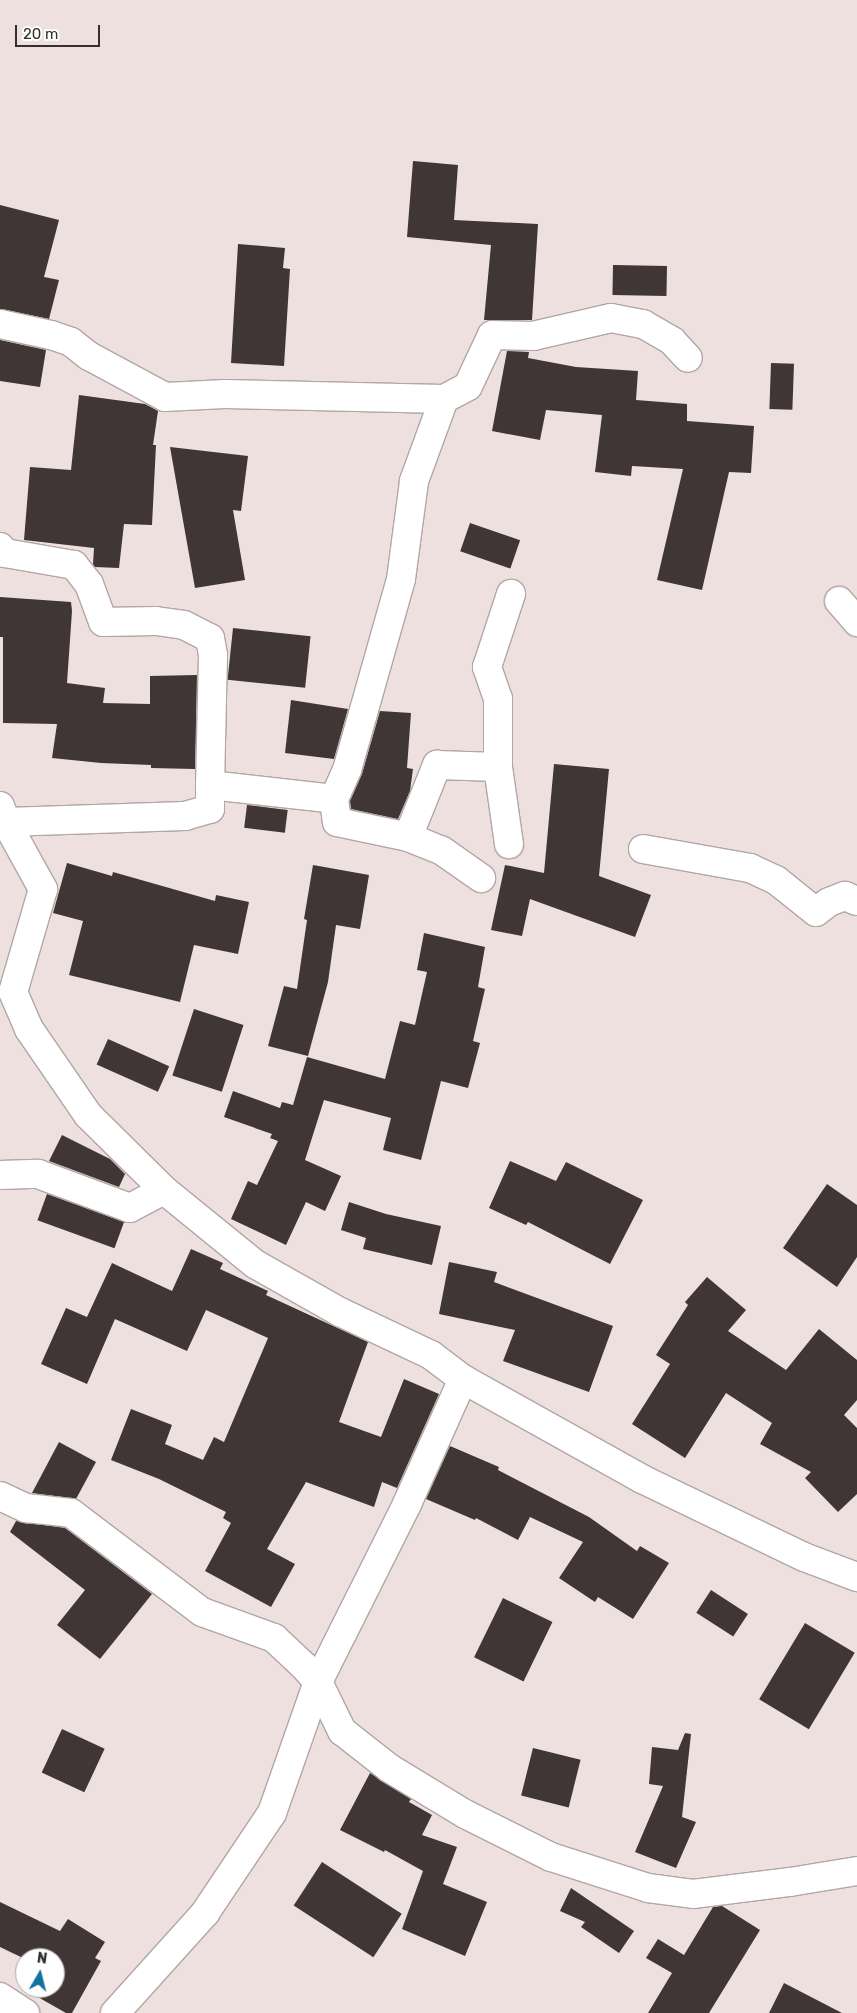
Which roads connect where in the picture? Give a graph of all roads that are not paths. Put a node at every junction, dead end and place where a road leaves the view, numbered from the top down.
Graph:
1 (0, 324) edge
2 (688, 358) dead end
3 (444, 399) junction
4 (0, 547) edge
5 (511, 594) dead end
6 (839, 601) dead end
7 (857, 622) edge
8 (498, 767) junction
9 (210, 786) junction
10 (334, 799) junction
11 (3, 814) edge
12 (408, 837) junction
13 (508, 844) dead end
14 (643, 849) dead end
15 (481, 878) dead end
16 (857, 901) edge
17 (6, 989) edge
18 (0, 1175) edge
19 (164, 1190) junction
20 (463, 1379) junction
21 (0, 1496) edge
22 (857, 1577) edge
23 (318, 1682) junction
24 (857, 1871) edge
25 (0, 1997) edge
26 (25, 2013) edge
27 (115, 2013) edge

1 - 3 street
2 - 3 street
3 - 10 street
4 - 9 street
5 - 8 street
6 - 7 street
8 - 12 street
8 - 13 street
9 - 10 street
9 - 11 street
10 - 12 street
11 - 17 street
12 - 15 street
14 - 16 street
17 - 19 street
18 - 19 street
19 - 20 street
20 - 22 street
20 - 23 street
21 - 23 street
23 - 24 street
23 - 27 street
25 - 26 street

